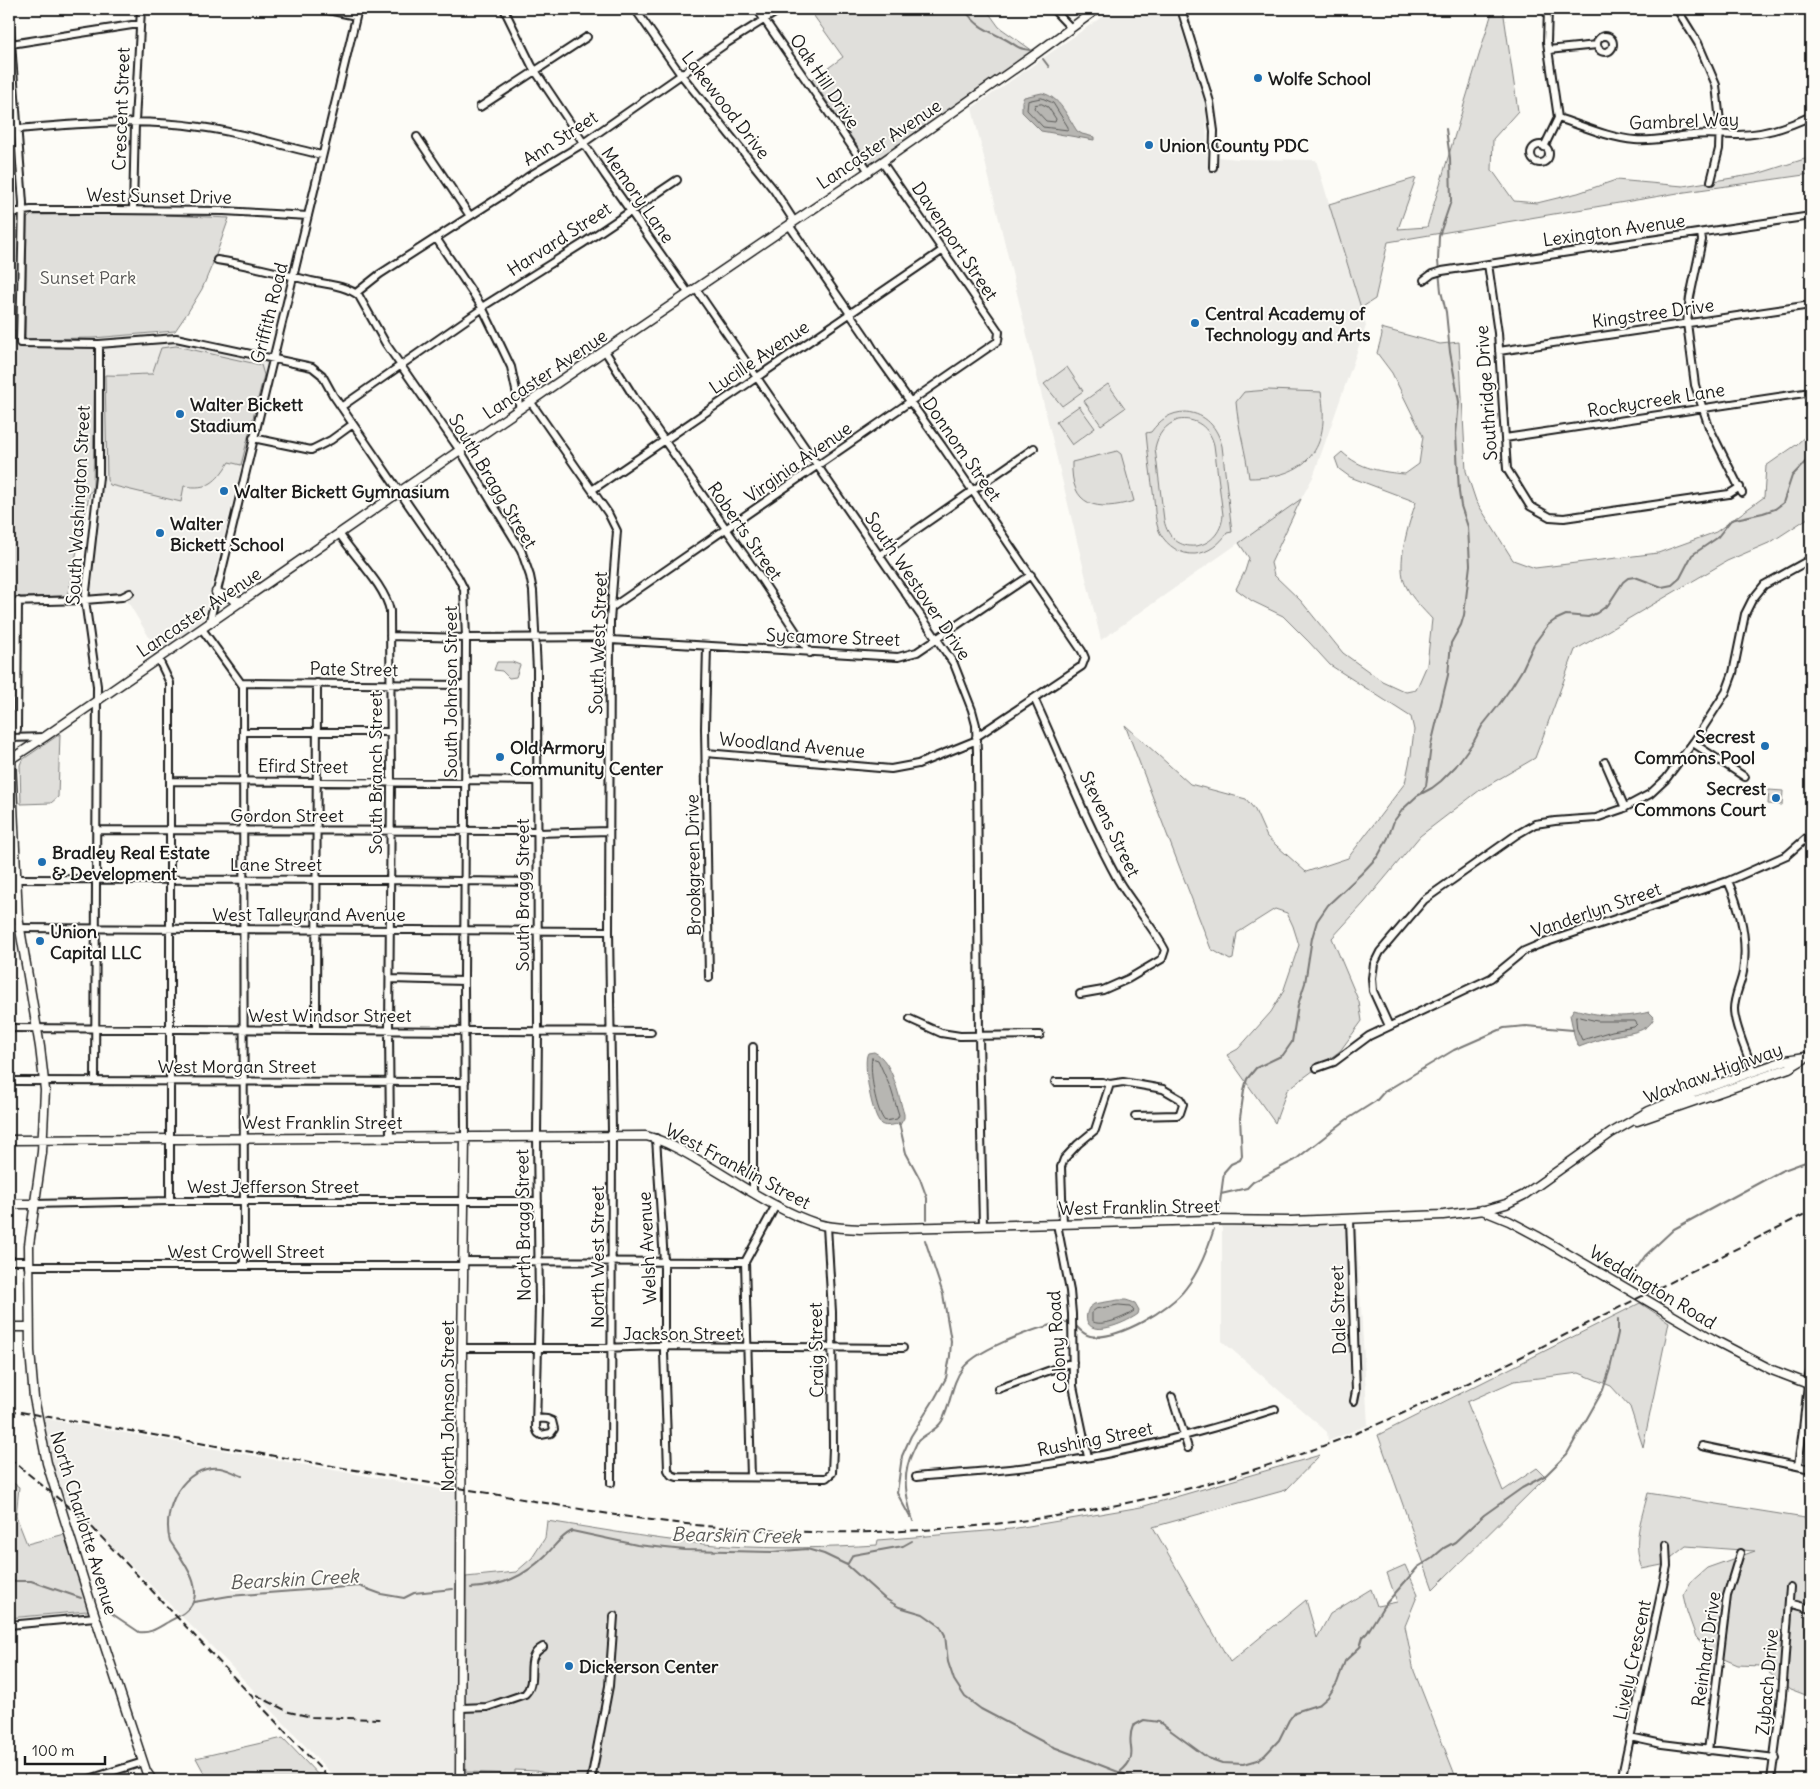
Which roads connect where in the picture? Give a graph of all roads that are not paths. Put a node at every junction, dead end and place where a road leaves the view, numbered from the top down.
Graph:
1 (141, 9) edge
2 (323, 9) edge
3 (358, 9) edge
4 (504, 9) edge
5 (635, 9) edge
6 (757, 9) edge
7 (780, 9) edge
8 (1053, 9) edge
9 (1097, 9) edge
10 (1182, 9) edge
11 (1548, 9) edge
12 (1677, 9) edge
13 (9, 16) edge
14 (356, 16) junction
15 (765, 20) junction
16 (140, 26) junction
17 (1071, 28) junction
18 (587, 37) dead end
19 (11, 44) junction
20 (1597, 45) dead end
21 (1548, 50) junction
22 (535, 71) junction
23 (681, 74) junction
24 (480, 107) dead end
25 (1811, 116) edge
26 (1558, 118) junction
27 (135, 122) junction
28 (17, 129) junction
29 (1719, 134) junction
30 (417, 137) dead end
31 (583, 142) junction
32 (1544, 147) dead end
33 (322, 155) junction
34 (882, 162) junction
35 (1213, 167) dead end
36 (868, 170) junction
37 (677, 180) dead end
38 (1711, 181) dead end
39 (133, 210) junction
40 (630, 210) junction
41 (23, 211) junction
42 (9, 213) edge
43 (308, 216) junction
44 (470, 216) junction
45 (1811, 216) edge
46 (792, 223) junction
47 (1701, 233) junction
48 (436, 238) junction
49 (943, 250) junction
50 (217, 260) dead end
51 (1488, 264) junction
52 (294, 276) junction
53 (1424, 280) dead end
54 (696, 289) junction
55 (356, 293) junction
56 (688, 294) junction
57 (1811, 305) edge
58 (482, 308) junction
59 (850, 313) junction
60 (1688, 323) junction
61 (1000, 338) joint
62 (99, 344) junction
63 (606, 351) junction
64 (1499, 351) junction
65 (274, 358) junction
66 (400, 364) junction
67 (756, 377) junction
68 (1811, 392) edge
69 (530, 402) junction
70 (911, 402) junction
71 (341, 407) junction
72 (1703, 408) junction
73 (520, 409) junction
74 (353, 424) junction
75 (253, 438) junction
76 (1505, 438) junction
77 (664, 440) junction
78 (1034, 448) dead end
79 (460, 450) junction
80 (818, 466) junction
81 (592, 490) junction
82 (400, 491) junction
83 (973, 491) junction
84 (726, 529) junction
85 (339, 533) junction
86 (880, 555) junction
87 (1811, 559) edge
88 (1031, 575) junction
89 (216, 592) junction
90 (130, 593) dead end
91 (85, 600) junction
92 (18, 601) junction
93 (9, 602) edge
94 (240, 602) junction
95 (611, 608) junction
96 (206, 626) junction
97 (390, 636) junction
98 (466, 638) junction
99 (536, 638) junction
100 (611, 639) junction
101 (937, 639) junction
102 (707, 646) junction
103 (810, 653) junction
104 (158, 658) junction
105 (242, 683) junction
106 (317, 683) junction
107 (1054, 684) joint
108 (391, 685) junction
109 (466, 685) junction
110 (1034, 698) junction
111 (97, 700) junction
112 (16, 730) dead end
113 (243, 732) junction
114 (317, 732) junction
115 (390, 732) junction
116 (46, 736) junction
117 (9, 738) edge
118 (977, 739) junction
119 (1693, 743) junction
120 (706, 752) junction
121 (10, 758) edge
122 (1605, 762) dead end
123 (1745, 777) dead end
124 (170, 780) junction
125 (243, 781) junction
126 (465, 781) junction
127 (537, 781) junction
128 (317, 782) junction
129 (391, 782) junction
130 (1625, 808) junction
131 (96, 830) junction
132 (170, 830) junction
133 (243, 830) junction
134 (317, 830) junction
135 (609, 831) junction
136 (390, 832) junction
137 (465, 832) junction
138 (537, 832) junction
139 (1811, 834) edge
140 (15, 879) junction
141 (96, 879) junction
142 (170, 879) junction
143 (243, 879) junction
144 (317, 880) junction
145 (390, 880) junction
146 (464, 881) junction
147 (1728, 881) junction
148 (537, 882) junction
149 (9, 928) edge
150 (19, 928) junction
151 (96, 928) junction
152 (170, 928) junction
153 (243, 928) junction
154 (316, 928) junction
155 (390, 929) junction
156 (464, 930) junction
157 (608, 931) junction
158 (537, 932) junction
159 (710, 978) dead end
160 (390, 979) junction
161 (464, 981) junction
162 (1080, 994) dead end
163 (910, 1019) dead end
164 (1389, 1026) junction
165 (9, 1028) edge
166 (37, 1028) junction
167 (96, 1028) junction
168 (169, 1028) junction
169 (242, 1030) junction
170 (316, 1030) junction
171 (389, 1030) junction
172 (464, 1031) junction
173 (538, 1032) junction
174 (611, 1032) junction
175 (651, 1032) dead end
176 (1040, 1035) dead end
177 (979, 1036) junction
178 (753, 1047) dead end
179 (1810, 1056) edge
180 (1317, 1068) dead end
181 (1754, 1072) junction
182 (9, 1081) edge
183 (95, 1081) junction
184 (170, 1081) junction
185 (243, 1081) junction
186 (44, 1082) junction
187 (390, 1082) junction
188 (465, 1082) junction
189 (1055, 1082) dead end
190 (1110, 1084) junction
191 (1733, 1088) junction
192 (1135, 1116) dead end
193 (1630, 1123) junction
194 (537, 1136) junction
195 (612, 1136) junction
196 (390, 1137) junction
197 (465, 1137) junction
198 (170, 1138) junction
199 (243, 1138) junction
200 (656, 1138) junction
201 (9, 1140) edge
202 (43, 1140) junction
203 (753, 1192) junction
204 (464, 1200) junction
205 (170, 1201) junction
206 (243, 1201) junction
207 (538, 1201) junction
208 (9, 1204) edge
209 (33, 1204) junction
210 (776, 1205) junction
211 (1482, 1210) junction
212 (1350, 1218) junction
213 (1060, 1224) junction
214 (827, 1226) junction
215 (983, 1226) junction
216 (9, 1261) edge
217 (538, 1262) junction
218 (612, 1262) junction
219 (664, 1262) junction
220 (745, 1262) junction
221 (28, 1263) junction
222 (463, 1264) junction
223 (244, 1265) junction
224 (9, 1327) edge
225 (29, 1327) junction
226 (665, 1346) junction
227 (462, 1348) junction
228 (538, 1348) junction
229 (611, 1348) junction
230 (748, 1348) junction
231 (903, 1348) dead end
232 (832, 1349) junction
233 (1073, 1362) junction
234 (1811, 1369) edge
235 (1810, 1384) edge
236 (998, 1389) dead end
237 (1172, 1397) dead end
238 (1354, 1401) dead end
239 (1274, 1408) dead end
240 (536, 1418) dead end
241 (1184, 1435) junction
242 (1702, 1446) dead end
243 (1188, 1448) dead end
244 (1088, 1457) junction
245 (1798, 1466) junction
246 (1811, 1469) edge
247 (751, 1477) junction
248 (916, 1477) dead end
249 (611, 1483) dead end
250 (1666, 1545) dead end
251 (1740, 1553) dead end
252 (1790, 1587) dead end
253 (1789, 1603) junction
254 (1811, 1608) edge
255 (614, 1616) dead end
256 (95, 1617) junction
257 (9, 1625) edge
258 (543, 1647) dead end
259 (461, 1708) junction
260 (1630, 1737) junction
261 (1708, 1751) junction
262 (1775, 1758) junction
263 (143, 1762) junction
264 (149, 1779) edge
265 (86, 1780) edge
266 (460, 1780) edge
267 (591, 1780) edge
268 (1621, 1780) edge
269 (1771, 1780) edge

1 - 16 street, Crescent Street
2 - 14 street
3 - 14 street, Griffith Road
4 - 22 street, Memory Lane
5 - 23 street, Lakewood Drive
6 - 15 street, Oak Hill Drive
7 - 15 street, Ann Street
8 - 17 street
9 - 17 main road, Lancaster Avenue
10 - 35 street
11 - 21 street
12 - 29 street
13 - 19 street
14 - 33 street, Griffith Road
15 - 23 street, Ann Street
15 - 36 street, Oak Hill Drive
16 - 19 street
16 - 27 street, Crescent Street
17 - 34 main road, Lancaster Avenue
18 - 22 street
19 - 28 street
20 - 21 street
21 - 26 street
22 - 24 street
22 - 31 street, Memory Lane
23 - 31 street, Ann Street
23 - 46 street, Lakewood Drive
25 - 29 street, Gambrel Way
26 - 29 street, Gambrel Way
26 - 32 street
27 - 28 street
27 - 33 street
27 - 39 street, Crescent Street
28 - 41 street
29 - 38 street
30 - 44 street
31 - 40 street, Memory Lane
31 - 44 street, Ann Street
33 - 43 street, Griffith Road
34 - 36 main road, Lancaster Avenue
34 - 49 street, Davenport Street
36 - 46 main road, Lancaster Avenue
37 - 40 street, Harvard Street
39 - 41 street, West Sunset Drive
39 - 43 street, West Sunset Drive
40 - 56 street, Memory Lane
40 - 58 street, Harvard Street
41 - 42 street, West Sunset Drive
41 - 62 street, South Johnson Street
43 - 52 street, Griffith Road
44 - 48 street, Ann Street
45 - 47 street, Lexington Avenue
46 - 54 main road, Lancaster Avenue
46 - 59 street, Donnom Street
47 - 51 street, Lexington Avenue
47 - 60 street
48 - 55 street, Ann Street
48 - 58 street
49 - 59 street, Lucille Avenue
49 - 61 street, Davenport Street
50 - 52 street
51 - 53 street, Lexington Avenue
51 - 64 street, Southridge Drive
52 - 55 street
52 - 65 street, Griffith Road
54 - 56 main road, Lancaster Avenue
54 - 67 street, South Westover Drive
55 - 66 street, South Bragg Street
56 - 63 main road, Lancaster Avenue
57 - 60 street, Kingstree Drive
58 - 66 street, Harvard Street
58 - 73 street
59 - 67 street, Lucille Avenue
59 - 70 street, Donnom Street
60 - 64 street, Kingstree Drive
60 - 72 street
61 - 70 street, Virginia Avenue
62 - 65 street, South Johnson Street
62 - 91 street, South Washington Street
63 - 69 main road, Lancaster Avenue
63 - 77 street, Roberts Street
64 - 76 street, Southridge Drive
65 - 71 street, South Johnson Street
65 - 75 street, Griffith Road
66 - 71 street, Harvard Street
66 - 79 street, South Bragg Street
67 - 77 street, Lucille Avenue
67 - 80 street, South Westover Drive
68 - 72 street, Rockycreek Lane
69 - 73 main road, Lancaster Avenue
69 - 81 street, South West Street
70 - 80 street, Virginia Avenue
70 - 83 street, Donnom Street
71 - 74 street, South Johnson Street
72 - 76 street, Rockycreek Lane
72 - 76 street, Southridge Drive
73 - 79 main road, Lancaster Avenue
74 - 75 street
74 - 82 street, South Johnson Street
75 - 89 street, Griffith Road
77 - 81 street, Lucille Avenue
77 - 84 street, Roberts Street
78 - 83 street
79 - 82 main road, Lancaster Avenue
79 - 99 street, South Bragg Street
80 - 84 street, Virginia Avenue
80 - 86 street, South Westover Drive
81 - 95 street, South West Street
82 - 85 main road, Lancaster Avenue
82 - 98 street, South Johnson Street
83 - 86 street
83 - 88 street, Donnom Street
84 - 95 street, Virginia Avenue
84 - 103 street, Roberts Street
85 - 94 main road, Lancaster Avenue
85 - 97 street, South Branch Street
86 - 101 street, South Westover Drive
87 - 119 street
88 - 101 street, Sycamore Street
88 - 107 street, Donnom Street
89 - 94 main road
89 - 96 street, Griffith Road
90 - 91 street
91 - 92 street
91 - 111 street, South Washington Street
92 - 93 street
92 - 112 street
94 - 96 main road, Lancaster Avenue
95 - 100 street, South West Street
96 - 104 main road, Lancaster Avenue
96 - 105 street
97 - 98 street, Sycamore Street
97 - 108 street, South Branch Street
98 - 99 street, Sycamore Street
98 - 109 street, South Johnson Street
99 - 100 street, Sycamore Street
99 - 127 street, South Bragg Street
100 - 102 street, Sycamore Street
100 - 135 street, South West Street
101 - 103 street, Sycamore Street
101 - 118 street, South Westover Drive
102 - 103 street, Sycamore Street
102 - 120 street, Woodland Avenue
104 - 111 main road, Lancaster Avenue
104 - 124 street
105 - 106 street, Pate Street
105 - 113 street
106 - 108 street, Pate Street
106 - 114 street
107 - 110 street, Woodland Avenue
108 - 109 street, Pate Street
108 - 115 street, South Branch Street
109 - 126 street, South Johnson Street
110 - 118 street, Woodland Avenue
110 - 162 street, Stevens Street
111 - 116 main road, Lancaster Avenue
111 - 131 street, South Washington Street
113 - 114 street
113 - 125 street
114 - 115 street
114 - 128 street
115 - 129 street, South Branch Street
116 - 117 street
116 - 121 main road, Lancaster Avenue
118 - 120 street, Woodland Avenue
118 - 177 street, South Westover Drive
119 - 123 street
119 - 130 street
120 - 159 street, Brookgreen Drive
121 - 140 main road, North Charlotte Avenue
122 - 130 street
124 - 125 street, Efird Street
124 - 132 street
125 - 128 street, Efird Street
125 - 133 street
126 - 127 street, Efird Street
126 - 129 street, Efird Street
126 - 137 street, South Johnson Street
127 - 138 street, South Bragg Street
128 - 129 street, Efird Street
128 - 134 street
129 - 136 street, South Branch Street
130 - 164 street
131 - 132 street, Gordon Street
131 - 141 street, South Washington Street
132 - 133 street, Gordon Street
132 - 142 street
133 - 134 street, Gordon Street
133 - 143 street
134 - 136 street, Gordon Street
134 - 144 street
135 - 138 street, Gordon Street
135 - 157 street, South West Street
136 - 137 street, Gordon Street
136 - 145 street, South Branch Street
137 - 138 street, Gordon Street
137 - 146 street, South Johnson Street
138 - 148 street, South Bragg Street
139 - 147 street, Vanderlyn Street
140 - 141 street, Lane Street
140 - 150 main road, North Charlotte Avenue
141 - 142 street, Lane Street
141 - 151 street, South Washington Street
142 - 143 street, Lane Street
142 - 152 street
143 - 144 street, Lane Street
143 - 153 street
144 - 145 street, Lane Street
144 - 154 street
145 - 146 street, Lane Street
145 - 155 street, South Branch Street
146 - 148 street, Lane Street
146 - 156 street, South Johnson Street
147 - 164 street, Vanderlyn Street
147 - 181 street
148 - 158 street, South Bragg Street
149 - 150 street, West Talleyrand Avenue
150 - 151 street, West Talleyrand Avenue
150 - 166 main road, North Charlotte Avenue
151 - 152 street, West Talleyrand Avenue
151 - 167 street, South Washington Street
152 - 153 street, West Talleyrand Avenue
152 - 168 street
153 - 154 street, West Talleyrand Avenue
153 - 169 street
154 - 155 street, West Talleyrand Avenue
154 - 170 street
155 - 156 street, West Talleyrand Avenue
155 - 160 street, South Branch Street
156 - 158 street, West Talleyrand Avenue
156 - 161 street, South Johnson Street
157 - 158 street, West Talleyrand Avenue
157 - 174 street, South West Street
158 - 173 street, South Bragg Street
160 - 161 street
160 - 171 street, South Branch Street
161 - 172 street, South Johnson Street
163 - 177 street
164 - 180 street, Vanderlyn Street
165 - 166 street, West Windsor Street
166 - 167 street, West Windsor Street
166 - 186 main road, North Charlotte Avenue
167 - 168 street, West Windsor Street
167 - 183 street, South Washington Street
168 - 169 street, West Windsor Street
168 - 184 street
169 - 170 street, West Windsor Street
169 - 185 street
170 - 171 street, West Windsor Street
171 - 172 street, West Windsor Street
171 - 187 street, South Branch Street
172 - 173 street, West Windsor Street
172 - 188 street, North Johnson Street
173 - 174 street, West Windsor Street
173 - 194 street, North Bragg Street
174 - 175 street, West Windsor Street
174 - 195 street, North West Street
176 - 177 street
177 - 215 street, South Westover Drive
178 - 203 street
179 - 181 main road, Waxhaw Highway
179 - 191 main road, Waxhaw Highway
181 - 191 main road
181 - 193 main road, Waxhaw Highway
182 - 186 street, West Morgan Street
183 - 184 street, West Morgan Street
183 - 186 street, West Morgan Street
184 - 185 street, West Morgan Street
184 - 198 street
185 - 187 street, West Morgan Street
185 - 199 street
186 - 202 main road, North Charlotte Avenue
187 - 188 street, West Morgan Street
187 - 196 street, South Branch Street
188 - 197 street, North Johnson Street
189 - 190 street
190 - 192 street
190 - 213 street, Colony Road
191 - 193 main road, Waxhaw Highway
193 - 211 main road, Waxhaw Highway
194 - 195 main road, West Franklin Street
194 - 197 main road, West Franklin Street
194 - 207 street, North Bragg Street
195 - 200 main road, West Franklin Street
195 - 218 street, North West Street
196 - 197 main road, West Franklin Street
196 - 199 main road, West Franklin Street
197 - 204 main road, North Johnson Street
198 - 199 main road, West Franklin Street
198 - 202 main road, West Franklin Street
198 - 205 street
199 - 206 street
200 - 203 main road, West Franklin Street
200 - 219 street, Welsh Avenue
201 - 202 main road, West Franklin Street
202 - 209 main road, North Charlotte Avenue
203 - 210 main road, West Franklin Street
204 - 206 street, West Jefferson Street
204 - 207 street, West Jefferson Street
204 - 222 main road, North Johnson Street
205 - 206 street, West Jefferson Street
205 - 209 street, West Jefferson Street
206 - 223 street
207 - 217 street, North Bragg Street
208 - 209 main road, West Jefferson Street
209 - 221 main road, North Charlotte Avenue
210 - 214 main road, West Franklin Street
210 - 220 street
211 - 212 main road, West Franklin Street
211 - 235 main road, Weddington Road
212 - 213 main road, West Franklin Street
212 - 238 street, Dale Street
213 - 215 main road, West Franklin Street
213 - 233 street, Colony Road
214 - 215 main road, West Franklin Street
214 - 232 street, Craig Street
216 - 221 street, West Crowell Street
217 - 218 street, West Crowell Street
217 - 222 street, West Crowell Street
217 - 228 street, North Bragg Street
218 - 219 street, West Crowell Street
218 - 229 street, North West Street
219 - 220 street, West Crowell Street
219 - 226 street, Welsh Avenue
220 - 230 street
221 - 223 street, West Crowell Street
221 - 225 main road, North Charlotte Avenue
222 - 223 street, West Crowell Street
222 - 227 main road, North Johnson Street
224 - 225 main road
225 - 256 main road, North Charlotte Avenue
226 - 229 street, Jackson Street
226 - 230 street, Jackson Street
226 - 247 street, Welsh Avenue
227 - 228 street, Jackson Street
227 - 259 main road, North Johnson Street
228 - 229 street, Jackson Street
228 - 240 street, North Bragg Street
229 - 249 street, North West Street
230 - 232 street, Jackson Street
230 - 247 street
231 - 232 street, Jackson Street
232 - 247 street, Craig Street
233 - 236 street
233 - 244 street, Colony Road
234 - 235 street
235 - 245 street
237 - 241 street
239 - 241 street, Rushing Street
241 - 243 street
241 - 244 street, Rushing Street
242 - 245 street
244 - 248 street, Rushing Street
245 - 246 street
250 - 260 street, Lively Crescent
251 - 261 street, Reinhart Drive
252 - 253 street, Zybach Drive
253 - 254 street
253 - 262 street, Zybach Drive
255 - 267 street
256 - 257 street
256 - 263 main road, North Charlotte Avenue
258 - 259 street
259 - 266 main road, North Johnson Street
260 - 261 street
260 - 268 street, Lively Crescent
261 - 262 street
262 - 269 street, Zybach Drive
263 - 264 main road, North Charlotte Avenue
263 - 265 street

